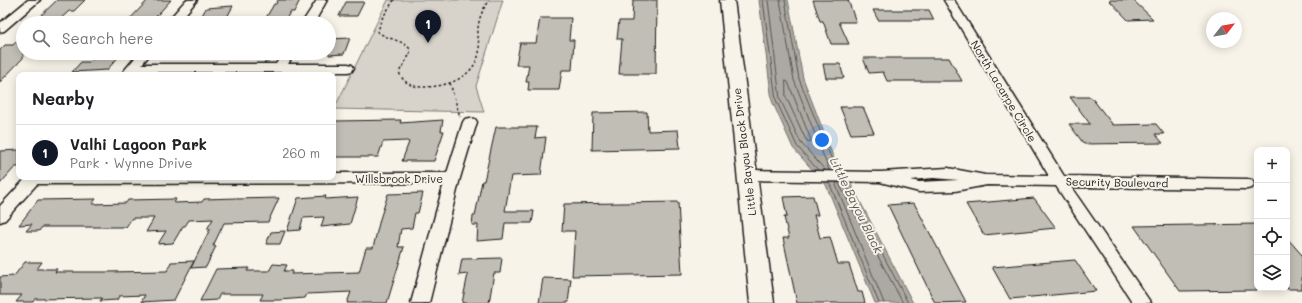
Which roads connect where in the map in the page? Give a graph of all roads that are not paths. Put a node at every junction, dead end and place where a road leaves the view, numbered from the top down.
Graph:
1 (35, 0) edge
2 (192, 0) edge
3 (322, 0) edge
4 (727, 0) edge
5 (949, 0) edge
6 (0, 15) edge
7 (17, 15) junction
8 (178, 16) edge
9 (312, 16) edge
10 (0, 29) edge
11 (139, 60) edge
12 (284, 60) edge
13 (280, 67) junction
14 (348, 68) dead end
15 (129, 72) edge
16 (466, 121) road end
17 (746, 175) junction
18 (336, 178) edge
19 (453, 178) junction
20 (32, 180) edge
21 (1060, 182) junction
22 (1247, 184) dead end
23 (0, 216) edge
24 (420, 303) edge
25 (762, 303) edge
26 (1142, 303) edge

1 - 7 street
2 - 8 street
3 - 9 street
4 - 17 main road, Little Bayou Black Drive
5 - 21 street, North Lacarpe Circle
6 - 7 street
7 - 10 street
11 - 15 street
12 - 13 street
13 - 14 street
13 - 15 street
16 - 19 street
17 - 21 street, Security Boulevard
17 - 25 main road, Little Bayou Black Drive
18 - 19 street, Willsbrook Drive
19 - 24 street
20 - 23 street
21 - 22 street, Security Boulevard
21 - 26 street, North Lacarpe Circle

